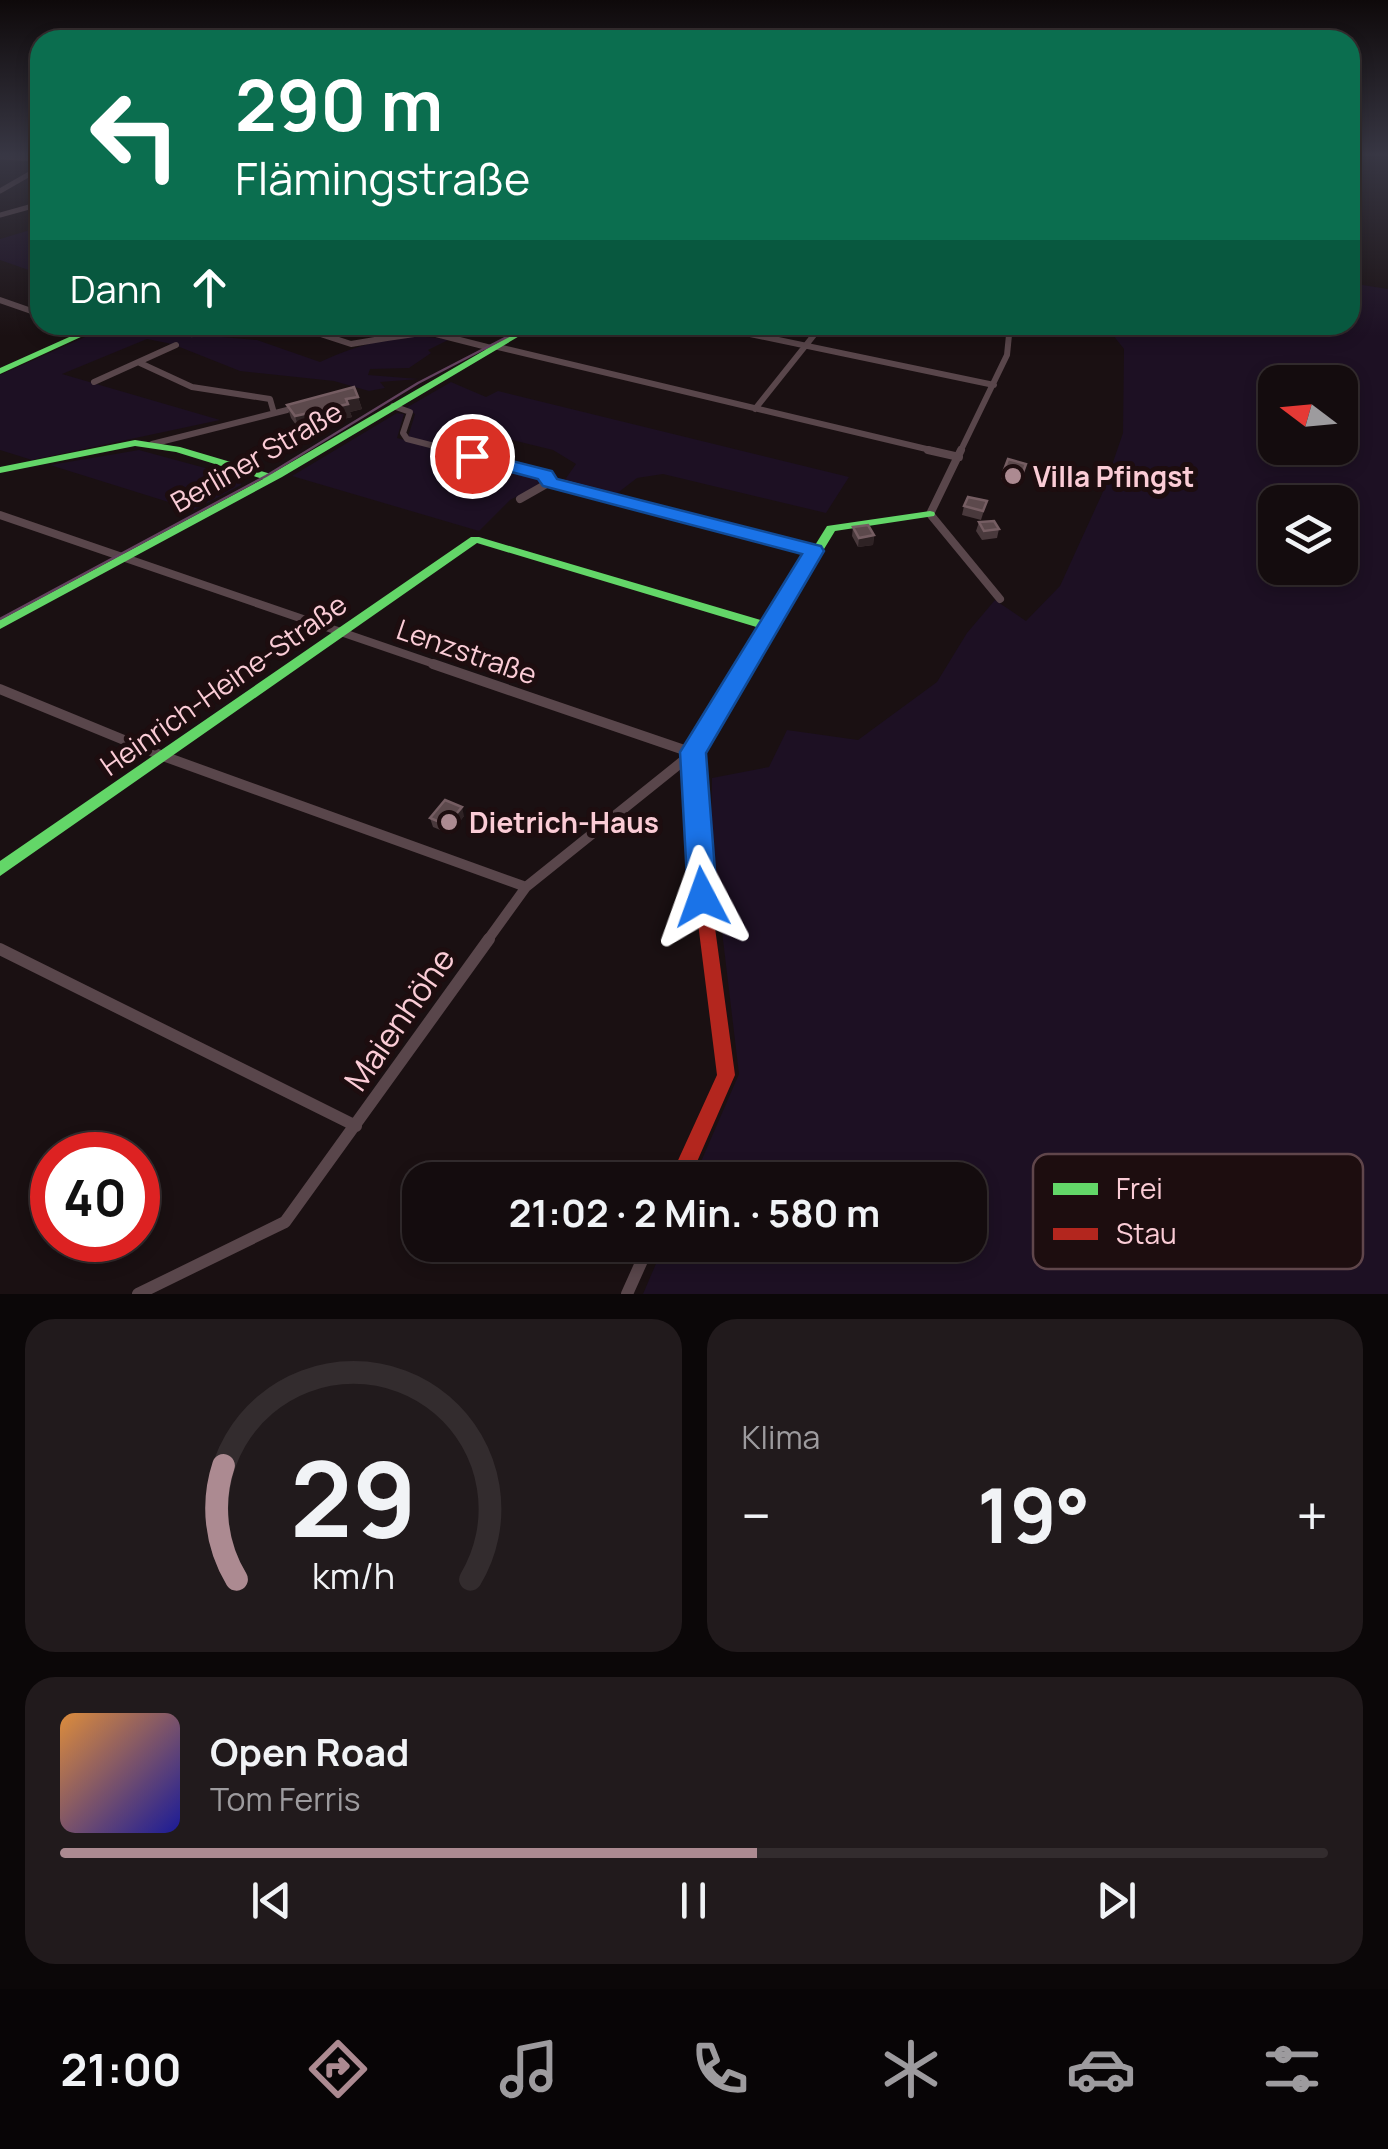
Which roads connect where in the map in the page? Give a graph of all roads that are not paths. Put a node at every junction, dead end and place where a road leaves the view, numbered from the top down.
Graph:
1 (2, 302) edge
2 (30, 311) edge
3 (80, 335) edge
4 (324, 335) edge
5 (385, 335) edge
6 (404, 335) edge
7 (440, 335) edge
8 (515, 335) edge
9 (755, 335) edge
10 (815, 335) edge
11 (1009, 335) edge
12 (386, 338) junction
13 (176, 345) dead end
14 (807, 346) junction
15 (492, 347) junction
16 (140, 363) junction
17 (0, 371) edge
18 (94, 382) dead end
19 (994, 385) junction
20 (393, 406) junction
21 (755, 409) junction
22 (287, 410) edge
23 (274, 413) junction
24 (152, 444) junction
25 (960, 457) junction
26 (0, 470) edge
27 (272, 478) junction
28 (550, 482) junction
29 (520, 499) dead end
30 (930, 514) junction
31 (0, 515) edge
32 (814, 551) junction
33 (126, 557) junction
34 (1000, 599) dead end
35 (0, 625) edge
36 (770, 628) junction
37 (341, 632) junction
38 (0, 690) edge
39 (693, 752) junction
40 (163, 756) junction
41 (0, 869) edge
42 (526, 887) junction
43 (0, 949) edge
44 (356, 1126) junction
45 (686, 1162) edge
46 (641, 1262) edge
47 (138, 1294) edge
48 (627, 1294) edge

1 - 2 street
3 - 17 street
4 - 12 street
5 - 12 street
6 - 12 street
7 - 15 street
8 - 15 street, Berliner Straße
9 - 14 street
10 - 14 street
11 - 19 street
13 - 16 street
14 - 19 street
14 - 21 street
15 - 20 street, Berliner Straße
15 - 21 street
16 - 18 street
16 - 23 street
19 - 25 street
20 - 27 street, Berliner Straße
20 - 28 street
21 - 25 street
22 - 23 street
23 - 24 street
24 - 26 street
24 - 27 street
25 - 30 street
27 - 33 street, Berliner Straße
28 - 29 street
28 - 32 street
30 - 32 street
30 - 34 street
31 - 33 street, Lenzstraße
32 - 36 street
33 - 35 street, Berliner Straße
33 - 37 street, Lenzstraße
36 - 37 street, Heinrich-Heine-Straße
36 - 39 street
37 - 39 street, Lenzstraße
37 - 40 street, Heinrich-Heine-Straße
38 - 40 street
39 - 42 street, Maienhöhe
39 - 45 street
40 - 41 street, Heinrich-Heine-Straße
40 - 42 street
42 - 44 street, Maienhöhe
43 - 44 street
44 - 47 street, Maienhöhe
46 - 48 street

